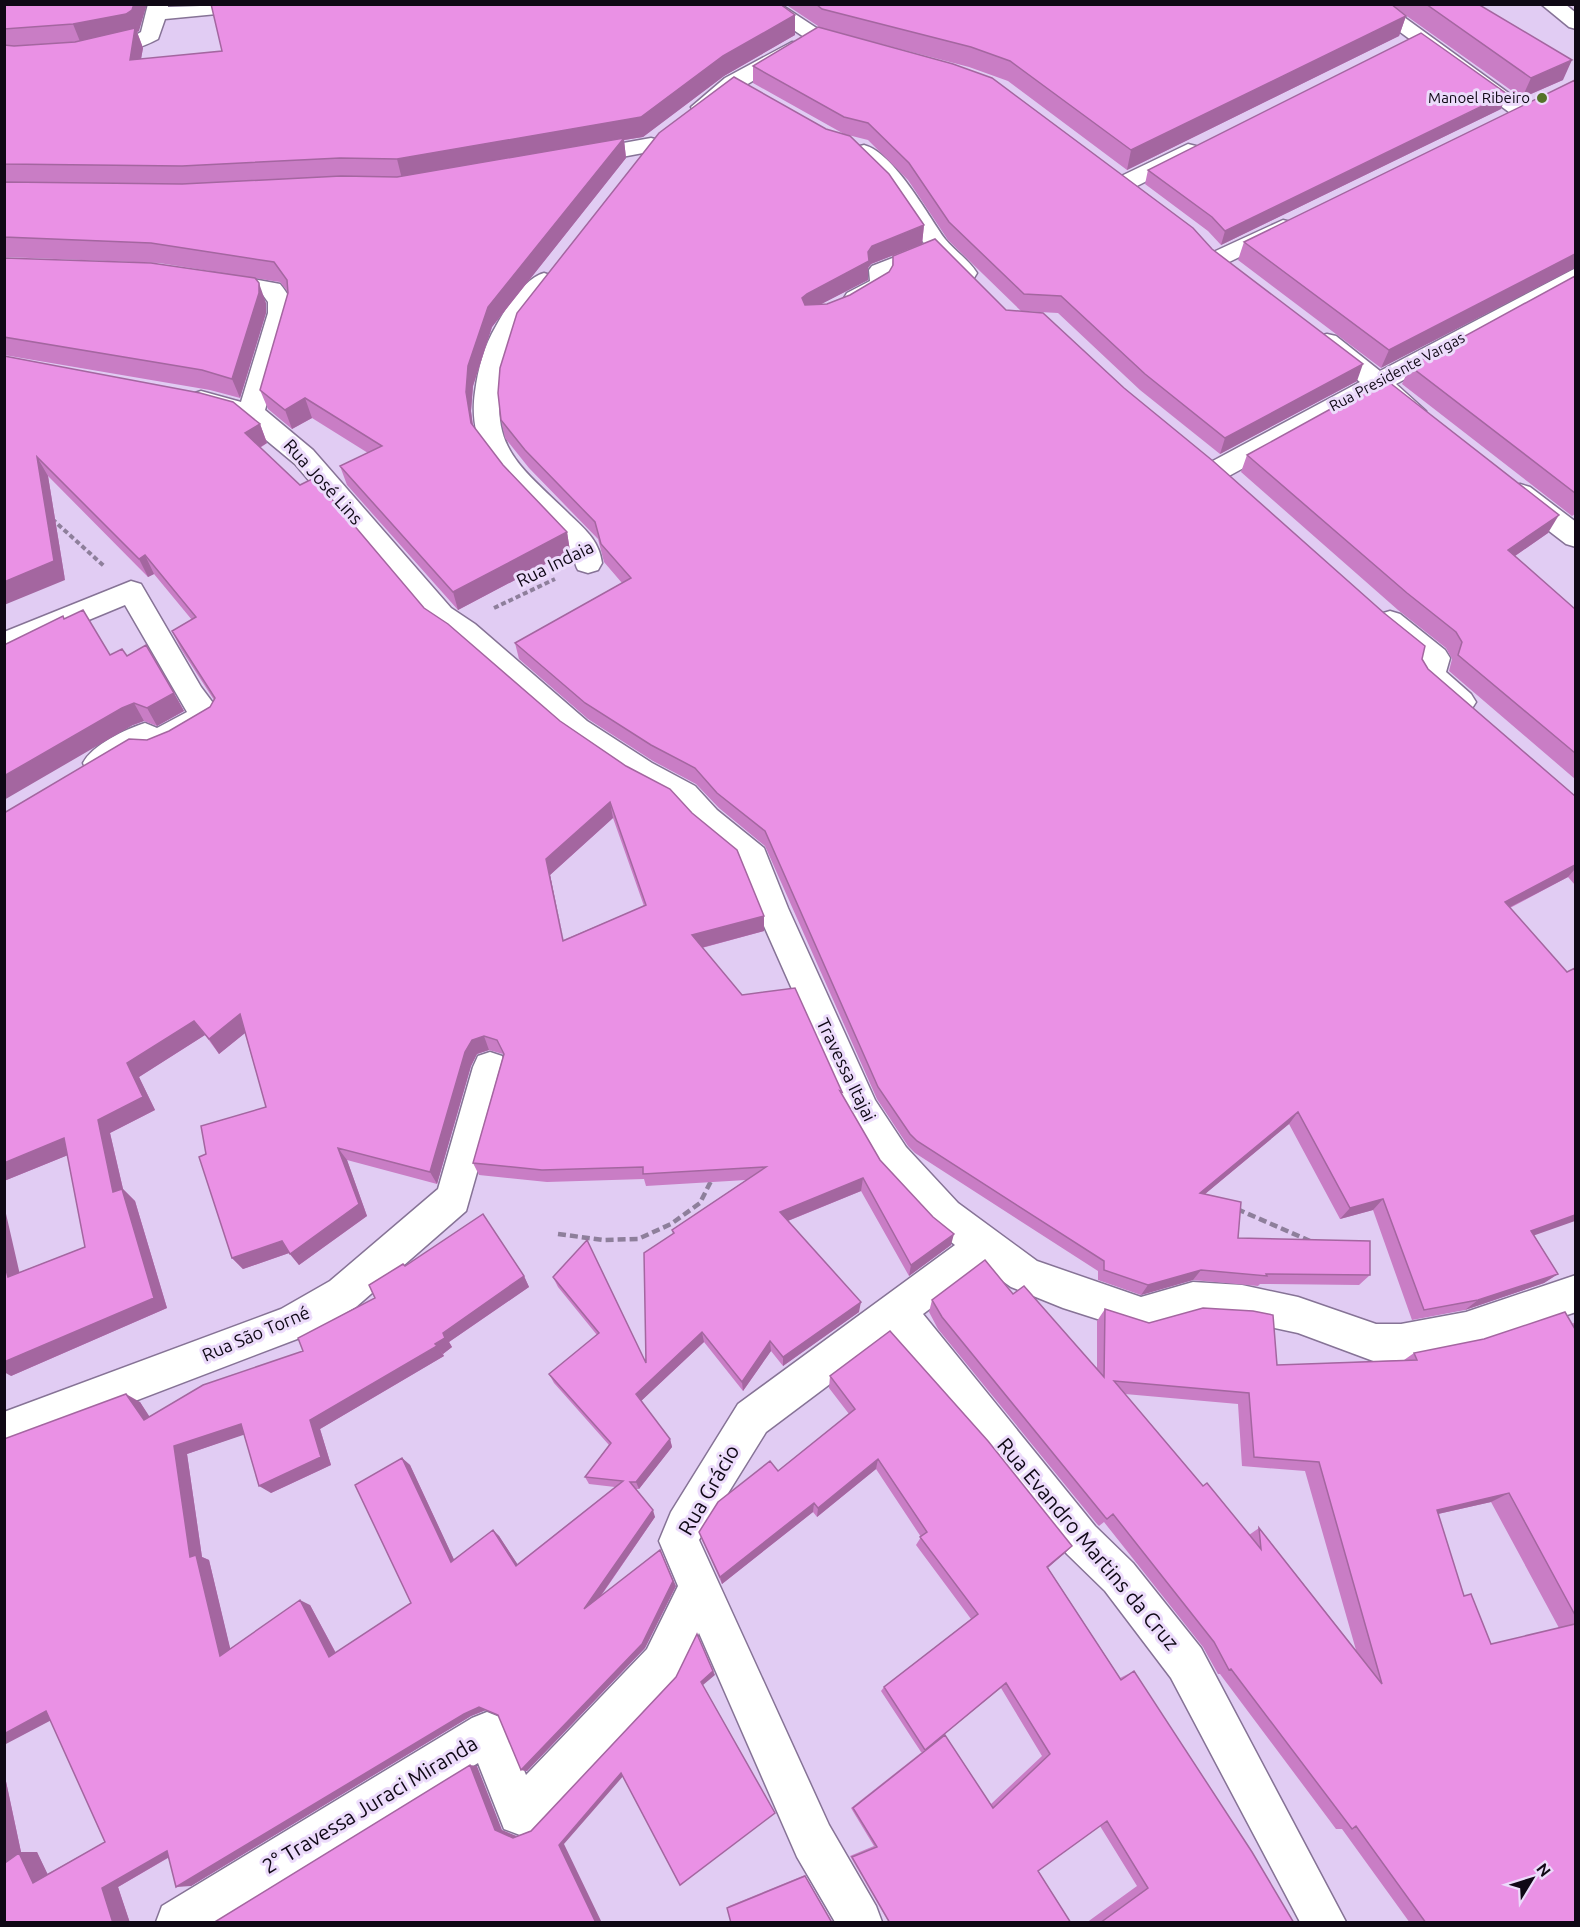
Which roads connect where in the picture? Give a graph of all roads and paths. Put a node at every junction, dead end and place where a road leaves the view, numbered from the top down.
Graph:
1 (258, 4) edge
2 (765, 4) edge
3 (1372, 4) edge
4 (1551, 4) edge
5 (155, 18) edge
6 (1575, 20) edge
7 (814, 35) junction
8 (1416, 37) junction
9 (1395, 48) edge
10 (870, 50) edge
11 (4, 58) edge
12 (733, 83) junction
13 (760, 97) edge
14 (1500, 120) edge
15 (669, 131) junction
16 (1207, 142) edge
17 (842, 143) edge
18 (561, 161) edge
19 (629, 173) edge
20 (1149, 202) edge
21 (1301, 218) edge
22 (938, 246) junction
23 (1219, 258) edge
24 (557, 264) edge
25 (197, 276) edge
26 (1575, 276) edge
27 (985, 293) edge
28 (835, 309) edge
29 (1305, 324) edge
30 (1377, 382) junction
31 (175, 395) edge
32 (251, 413) junction
33 (1433, 426) edge
34 (1498, 477) edge
35 (1238, 489) edge
36 (48, 516) edge
37 (1575, 535) edge
38 (588, 562) joint
39 (131, 591) junction
40 (1370, 604) edge
41 (459, 630) junction
42 (4, 644) edge
43 (553, 711) joint
44 (1483, 721) edge
45 (75, 777) edge
46 (490, 1067) dead end
47 (716, 1167) edge
48 (1230, 1206) edge
49 (558, 1234) dead end
50 (1314, 1243) edge
51 (984, 1246) junction
52 (1575, 1293) edge
53 (896, 1309) junction
54 (4, 1432) edge
55 (699, 1588) junction
56 (177, 1923) edge
57 (860, 1923) edge
58 (1324, 1923) edge

1 - 5 street
2 - 7 street
3 - 8 street
4 - 6 street
5 - 11 street
7 - 10 street
7 - 12 street
8 - 9 street
8 - 14 street
12 - 13 street
12 - 15 street
15 - 18 street
15 - 19 street
16 - 20 street
17 - 22 street
21 - 23 street
22 - 27 street
22 - 28 lane
24 - 38 street
25 - 32 street
26 - 30 street, Rua Presidente Vargas
29 - 30 street
30 - 33 street
30 - 35 street, Rua Presidente Vargas
31 - 32 street, Rua José Lins
32 - 41 street, Rua José Lins
34 - 37 street
36 - 39 path
38 - 41 path, Rua Indaia
39 - 42 street
39 - 45 street
40 - 44 street
41 - 43 street, Rua José Lins
43 - 51 street, Travessa Itajai
46 - 54 street, Rua São Torné
47 - 49 path
48 - 50 path
51 - 52 street, Travessa Itajai
51 - 53 street, Rua Grácio
53 - 55 street, Rua Grácio
53 - 58 street, Rua Evandro Martins da Cruz
55 - 56 street, 2° Travessa Juraci Miranda
55 - 57 street, Rua Grácio

